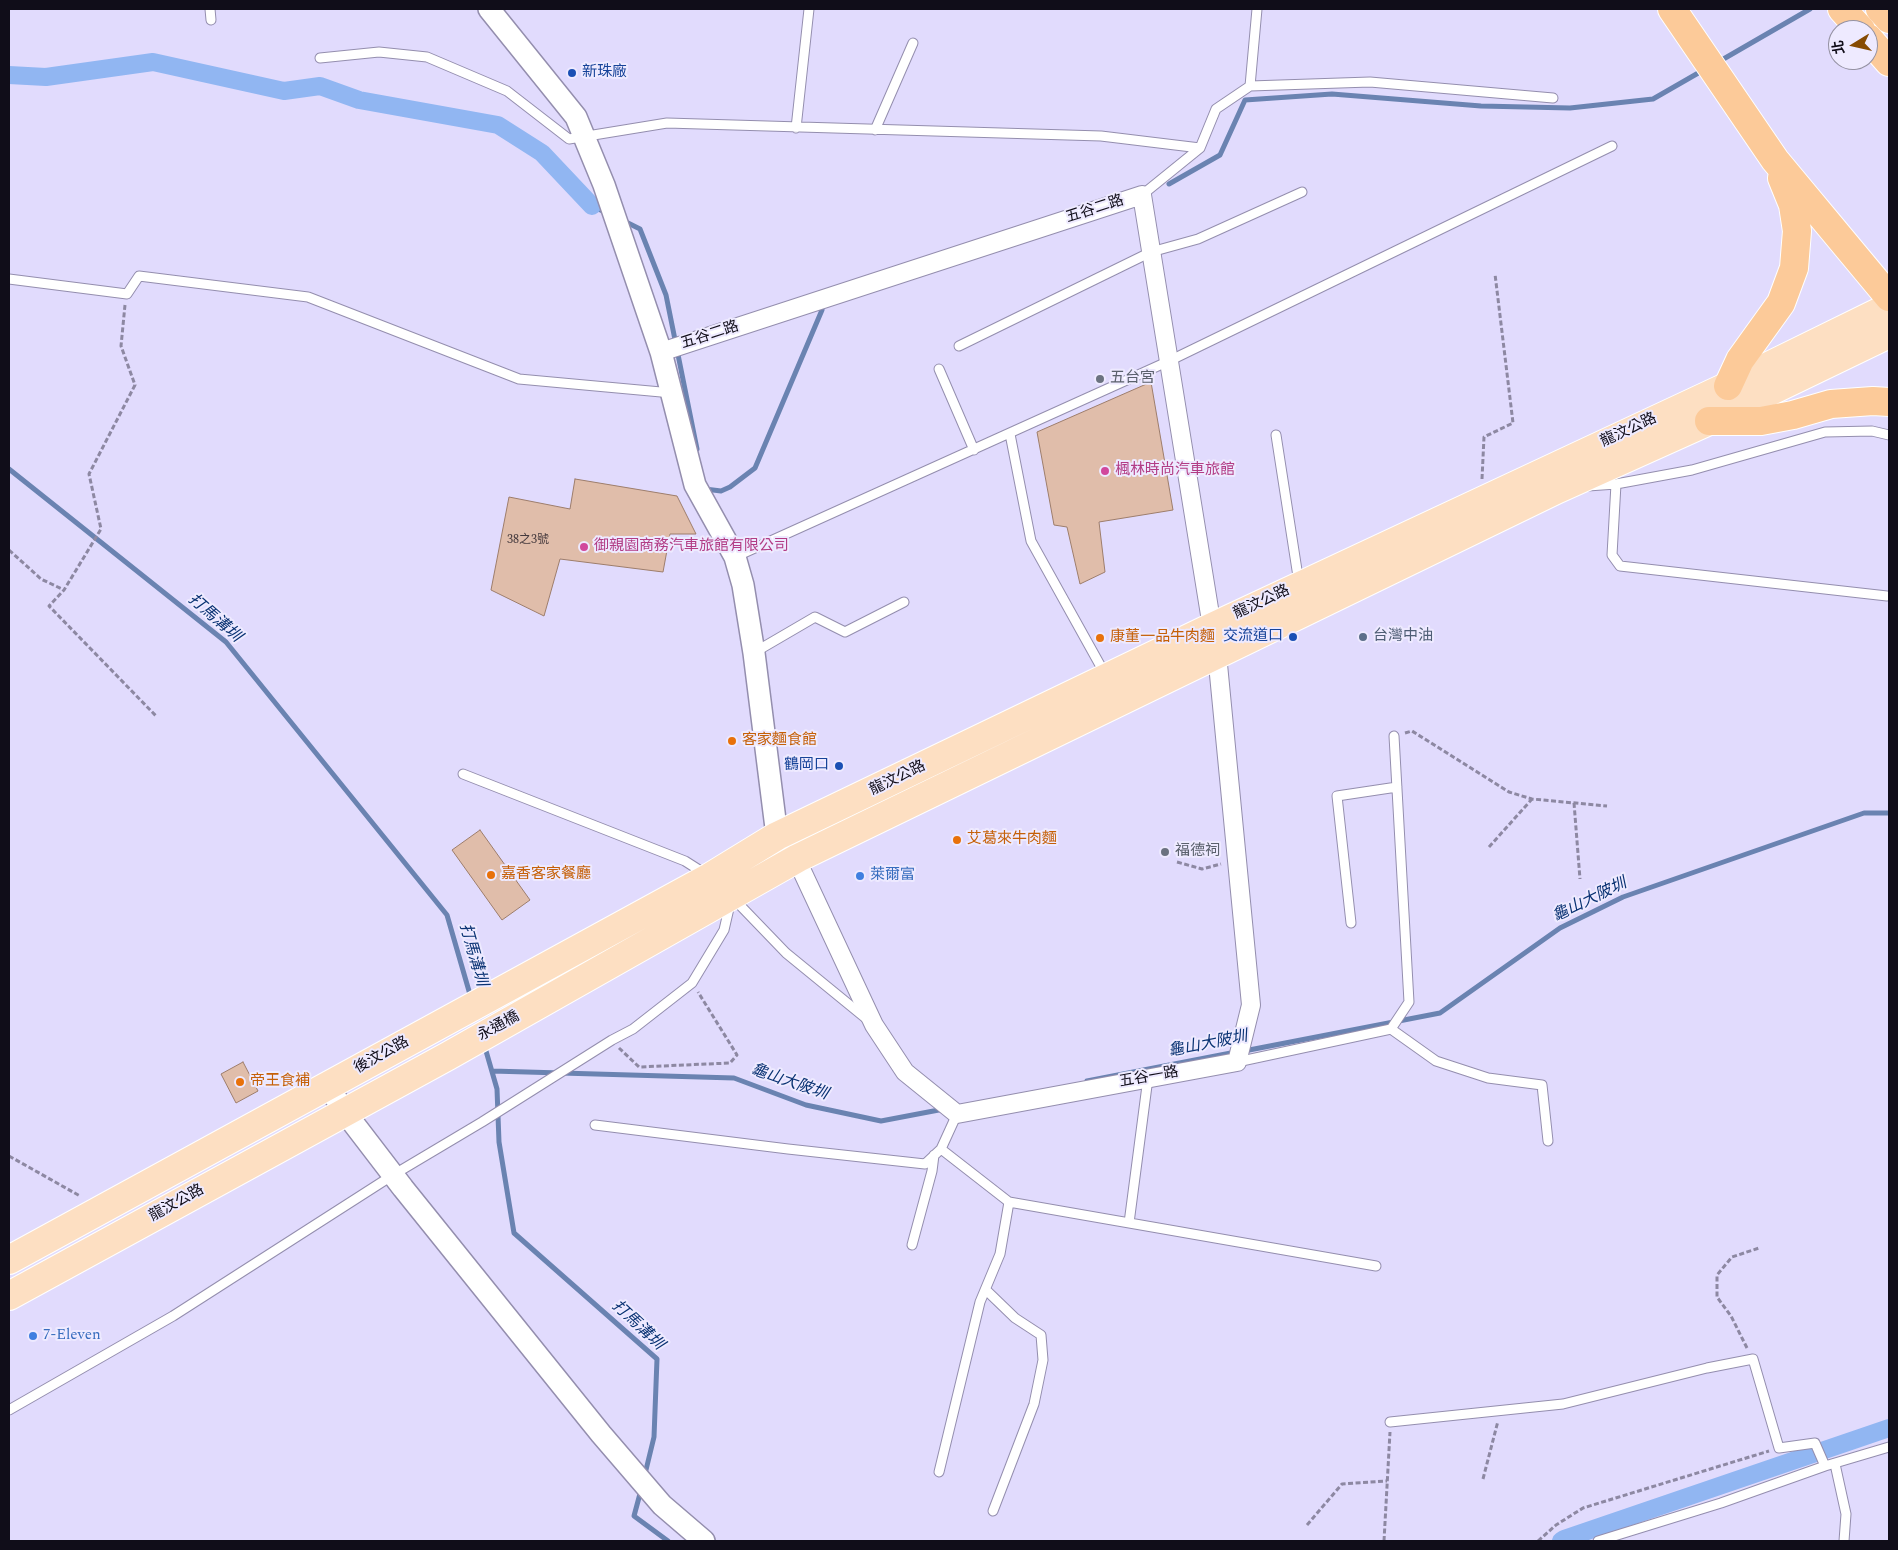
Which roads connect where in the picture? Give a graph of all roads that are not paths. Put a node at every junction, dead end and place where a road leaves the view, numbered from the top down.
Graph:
1 (210, 9) edge
2 (489, 9) edge
3 (809, 9) edge
4 (1257, 9) edge
5 (1672, 9) edge
6 (1842, 9) edge
7 (1880, 9) edge
8 (1889, 19) edge
9 (212, 20) dead end
10 (1852, 20) edge
11 (913, 43) dead end
12 (1878, 49) edge
13 (320, 58) dead end
14 (1889, 62) edge
15 (1250, 86) junction
16 (1553, 98) dead end
17 (796, 128) junction
18 (875, 130) junction
19 (583, 136) junction
20 (1612, 146) dead end
21 (1200, 148) junction
22 (1775, 160) junction
23 (1302, 192) dead end
24 (1142, 195) junction
25 (1151, 252) junction
26 (9, 279) edge
27 (1889, 297) edge
28 (1889, 307) edge
29 (1889, 334) edge
30 (959, 346) dead end
31 (666, 350) junction
32 (1169, 361) junction
33 (939, 369) dead end
34 (1728, 386) junction
35 (672, 394) junction
36 (1889, 402) edge
37 (1709, 421) junction
38 (1010, 434) junction
39 (1889, 434) edge
40 (1276, 435) dead end
41 (974, 450) junction
42 (1616, 484) junction
43 (1558, 490) junction
44 (735, 558) junction
45 (1299, 586) junction
46 (1887, 596) dead end
47 (904, 602) dead end
48 (1212, 627) junction
49 (754, 653) junction
50 (1216, 654) junction
51 (1107, 679) junction
52 (1394, 736) road end
53 (463, 774) dead end
54 (1397, 787) junction
55 (778, 836) junction
56 (798, 858) junction
57 (721, 886) junction
58 (1351, 923) dead end
59 (537, 971) joint
60 (550, 998) joint
61 (874, 1025) junction
62 (436, 1026) joint
63 (1391, 1029) junction
64 (448, 1056) joint
65 (1237, 1062) junction
66 (1148, 1078) junction
67 (328, 1086) junction
68 (344, 1111) junction
69 (957, 1114) junction
70 (595, 1125) dead end
71 (1548, 1141) dead end
72 (937, 1152) junction
73 (393, 1175) junction
74 (1009, 1202) junction
75 (1129, 1223) junction
76 (912, 1245) dead end
77 (9, 1260) edge
78 (1376, 1266) dead end
79 (986, 1290) junction
80 (9, 1296) edge
81 (9, 1410) edge
82 (1390, 1422) road end
83 (1889, 1447) edge
84 (1835, 1464) junction
85 (1825, 1466) junction
86 (939, 1472) dead end
87 (993, 1511) dead end
88 (704, 1541) edge
89 (1598, 1541) edge
90 (1844, 1541) edge

1 - 9 lane
2 - 19 street
3 - 17 lane
4 - 15 lane
5 - 22 highway
6 - 10 highway
7 - 8 highway
11 - 18 lane
12 - 14 highway
13 - 19 lane
15 - 16 lane
15 - 21 lane
17 - 18 lane
17 - 19 lane
18 - 21 lane
19 - 31 street
20 - 32 lane
21 - 24 lane
22 - 27 highway
22 - 34 highway
23 - 25 lane
24 - 25 street, 五谷二路
24 - 31 street, 五谷二路
25 - 30 lane
25 - 32 street, 五谷二路
26 - 35 lane
28 - 34 main road, 龍汶公路
29 - 37 main road, 龍汶公路
31 - 35 street
32 - 38 lane
32 - 48 street, 五谷二路
33 - 41 lane
34 - 45 main road, 龍汶公路
35 - 44 street
36 - 37 highway
37 - 43 main road, 龍汶公路
38 - 41 lane
38 - 51 lane
39 - 42 lane
40 - 45 lane
41 - 44 lane
42 - 43 lane
42 - 46 lane
43 - 50 main road, 龍汶公路
44 - 49 street
45 - 48 main road, 龍汶公路
47 - 49 lane
48 - 51 main road, 龍汶公路
49 - 55 street
50 - 56 main road, 龍汶公路
50 - 65 street
51 - 55 main road, 龍汶公路
52 - 54 lane
53 - 57 lane
54 - 58 lane
54 - 63 lane
55 - 56 main road
55 - 57 main road, 龍汶公路
56 - 57 main road, 龍汶公路
56 - 61 street
57 - 59 main road, 龍汶公路
57 - 60 main road, 龍汶公路
57 - 61 lane
57 - 73 lane
59 - 62 main road, 永通橋
60 - 64 main road, 永通橋
61 - 69 street
62 - 67 main road, 後汶公路
63 - 65 lane
63 - 71 lane
64 - 68 main road, 後汶公路
65 - 66 street, 五谷一路
66 - 69 street, 五谷一路
66 - 75 lane
67 - 68 street
67 - 77 main road, 龍汶公路
68 - 73 street
68 - 80 main road, 龍汶公路
69 - 72 lane
70 - 72 lane
72 - 74 lane
72 - 76 lane
73 - 81 lane
73 - 88 street
74 - 75 lane
74 - 79 lane
75 - 78 lane
79 - 86 lane
79 - 87 lane
82 - 85 lane
83 - 84 lane
84 - 85 lane
84 - 90 lane
85 - 89 lane

